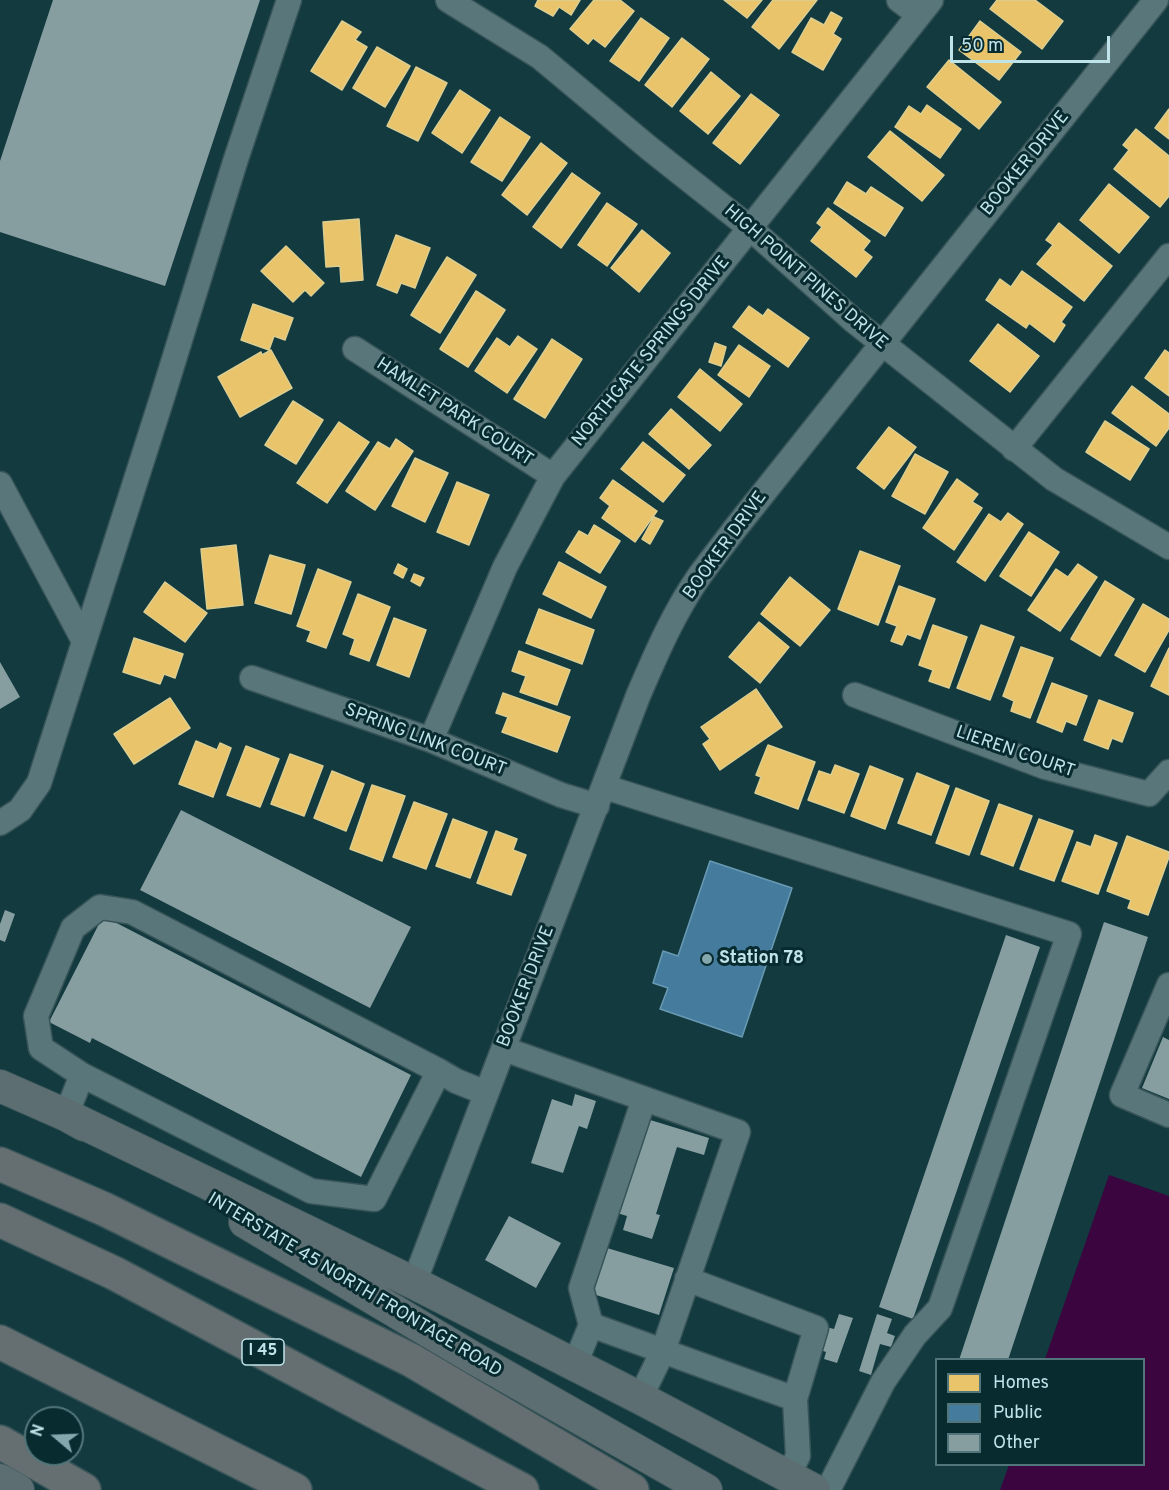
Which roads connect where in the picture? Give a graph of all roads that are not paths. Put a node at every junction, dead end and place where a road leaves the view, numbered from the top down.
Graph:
1 (289, 0) edge
2 (448, 0) edge
3 (900, 0) edge
4 (1156, 0) edge
5 (925, 8) edge
6 (750, 228) junction
7 (1169, 256) edge
8 (882, 344) junction
9 (355, 349) dead end
10 (1014, 449) junction
11 (553, 476) junction
12 (0, 484) edge
13 (1169, 547) edge
14 (84, 641) junction
15 (252, 678) dead end
16 (855, 695) dead end
17 (431, 740) junction
18 (1169, 772) edge
19 (601, 797) junction
20 (0, 823) edge
21 (1169, 985) edge
22 (504, 1049) junction
23 (439, 1071) junction
24 (82, 1075) junction
25 (0, 1086) edge
26 (486, 1093) junction
27 (644, 1099) junction
28 (66, 1115) junction
29 (1169, 1115) edge
30 (0, 1164) edge
31 (0, 1220) edge
32 (687, 1279) junction
33 (414, 1283) junction
34 (591, 1324) junction
35 (0, 1342) edge
36 (663, 1351) junction
37 (575, 1364) junction
38 (640, 1398) junction
39 (795, 1399) junction
40 (0, 1442) edge
41 (788, 1474) junction
42 (0, 1480) edge
43 (18, 1490) edge
44 (84, 1490) edge
45 (295, 1490) edge
46 (522, 1490) edge
47 (632, 1490) edge
48 (706, 1490) edge
49 (814, 1490) edge
50 (828, 1490) edge

1 - 14 street
2 - 6 street, HIGH POINT PINES DRIVE
3 - 5 street
4 - 8 street, BOOKER DRIVE
5 - 6 street, NORTHGATE SPRINGS DRIVE
6 - 8 street, HIGH POINT PINES DRIVE
6 - 11 street, NORTHGATE SPRINGS DRIVE
7 - 10 street
8 - 10 street, HIGH POINT PINES DRIVE
8 - 19 street, BOOKER DRIVE
9 - 11 street, HAMLET PARK COURT
10 - 13 street, HIGH POINT PINES DRIVE
11 - 17 street, NORTHGATE SPRINGS DRIVE
12 - 14 street
14 - 20 street
15 - 17 street, SPRING LINK COURT
16 - 18 street, LIEREN COURT
17 - 19 street, SPRING LINK COURT
19 - 22 street, BOOKER DRIVE
19 - 50 street, SPRING LINK COURT
21 - 29 street
22 - 26 street, BOOKER DRIVE
22 - 27 street
23 - 24 street
23 - 24 street
23 - 26 street
24 - 28 street
25 - 28 main road, INTERSTATE 45 NORTH FRONTAGE ROAD
26 - 33 street, BOOKER DRIVE
27 - 32 street
27 - 34 street
28 - 33 main road
28 - 48 main road, INTERSTATE 45 NORTH FRONTAGE ROAD
30 - 47 highway
31 - 46 highway, I 45
32 - 36 street
32 - 39 street
33 - 37 main road
34 - 36 street
34 - 37 street
35 - 45 highway
36 - 38 street
36 - 39 street
37 - 38 main road
38 - 41 main road
39 - 41 street
40 - 44 highway
41 - 49 main road
42 - 43 main road

